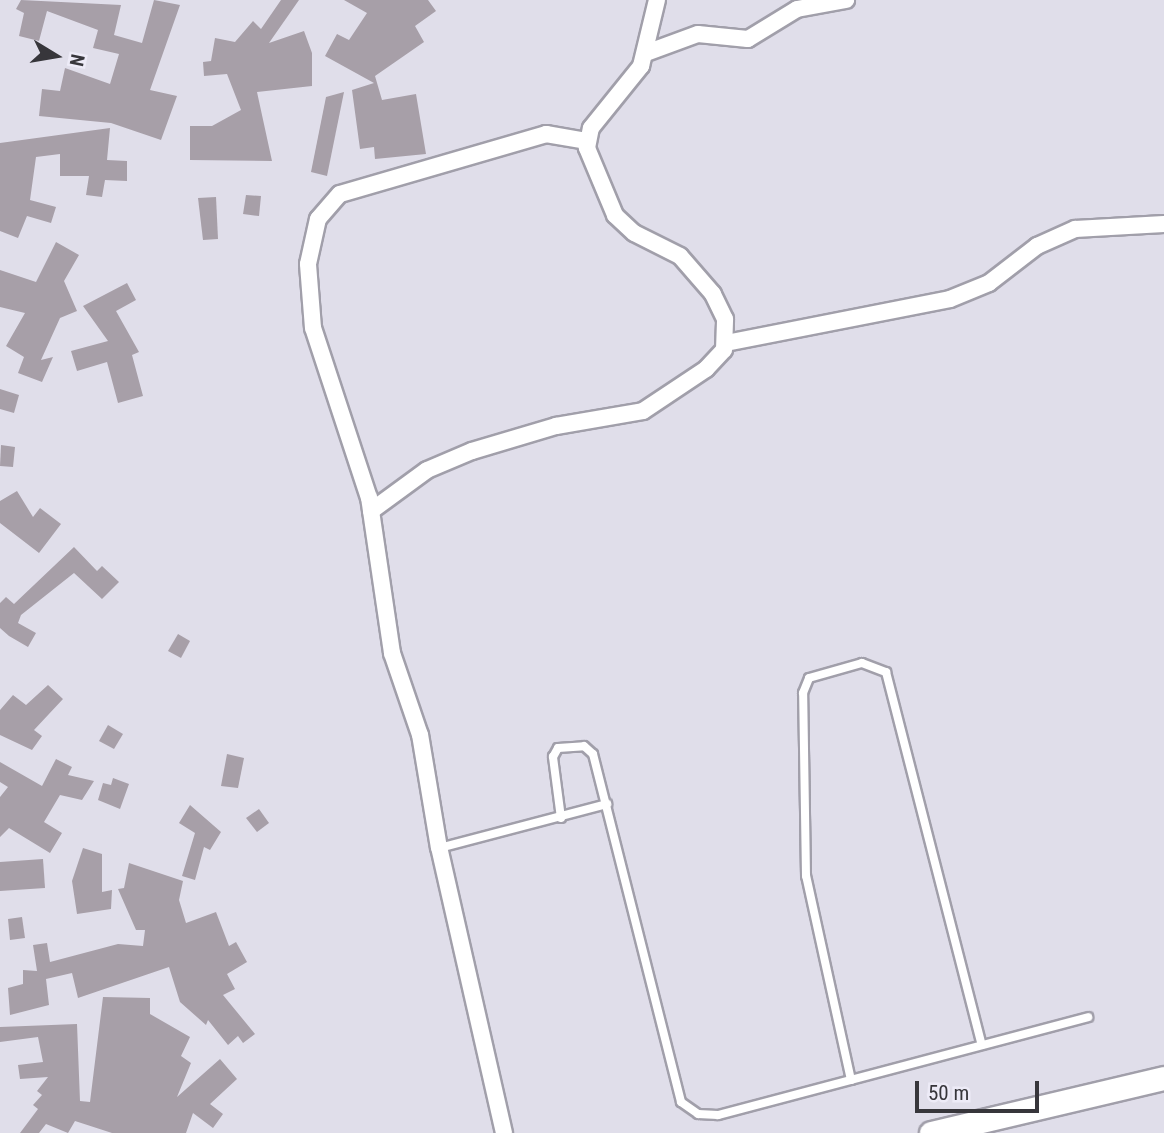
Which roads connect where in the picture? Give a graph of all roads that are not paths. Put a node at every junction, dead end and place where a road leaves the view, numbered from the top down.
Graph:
1 (657, 0) edge
2 (846, 0) edge
3 (646, 53) junction
4 (587, 141) junction
5 (1164, 224) edge
6 (726, 343) junction
7 (371, 510) junction
8 (607, 804) junction
9 (561, 818) junction
10 (439, 848) junction
11 (1088, 1017) dead end
12 (982, 1045) junction
13 (1164, 1078) edge
14 (851, 1080) junction
15 (986, 1127) edge
16 (504, 1133) edge
17 (930, 1133) edge

1 - 3 street
2 - 3 street
3 - 4 street
4 - 6 street
4 - 7 street
5 - 6 street
6 - 7 street
7 - 10 street
8 - 9 lane
8 - 9 lane
8 - 14 lane
9 - 10 lane
10 - 16 street
11 - 12 lane
12 - 14 lane
12 - 14 lane
13 - 15 street
15 - 17 street

